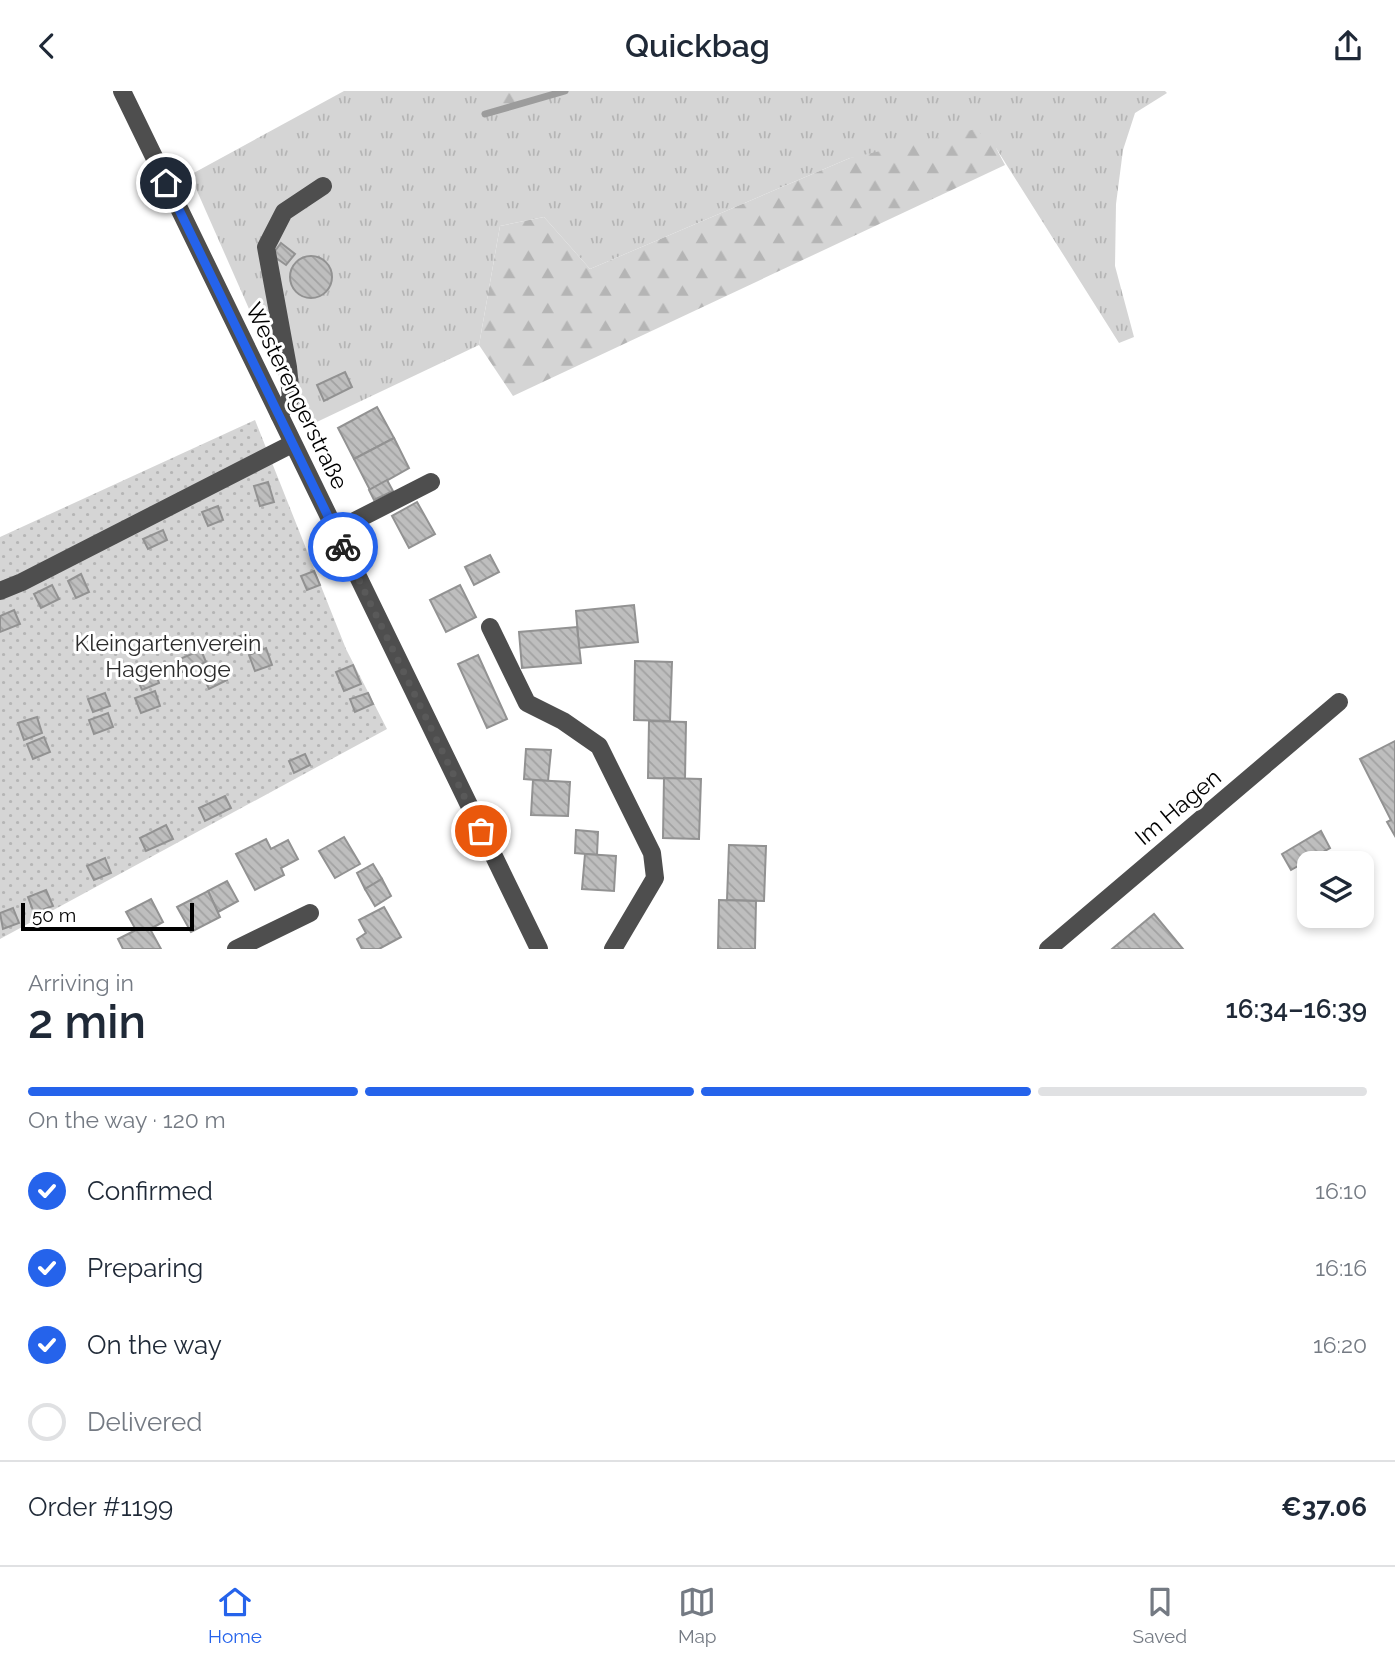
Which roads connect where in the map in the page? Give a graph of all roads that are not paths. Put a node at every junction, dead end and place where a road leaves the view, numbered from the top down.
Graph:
1 (122, 91) edge
2 (323, 186) dead end
3 (279, 414) junction
4 (292, 444) junction
5 (431, 482) dead end
6 (335, 531) junction
7 (0, 591) edge
8 (491, 627) dead end
9 (1339, 702) dead end
10 (310, 913) dead end
11 (236, 949) edge
12 (539, 949) edge
13 (613, 949) edge
14 (1048, 949) edge

1 - 3 street, Westerengerstraße
2 - 3 street
3 - 4 street, Westerengerstraße
4 - 6 street, Westerengerstraße
4 - 7 street
5 - 6 street
6 - 12 street, Westerengerstraße
8 - 13 street
9 - 14 street, Im Hagen
10 - 11 street

